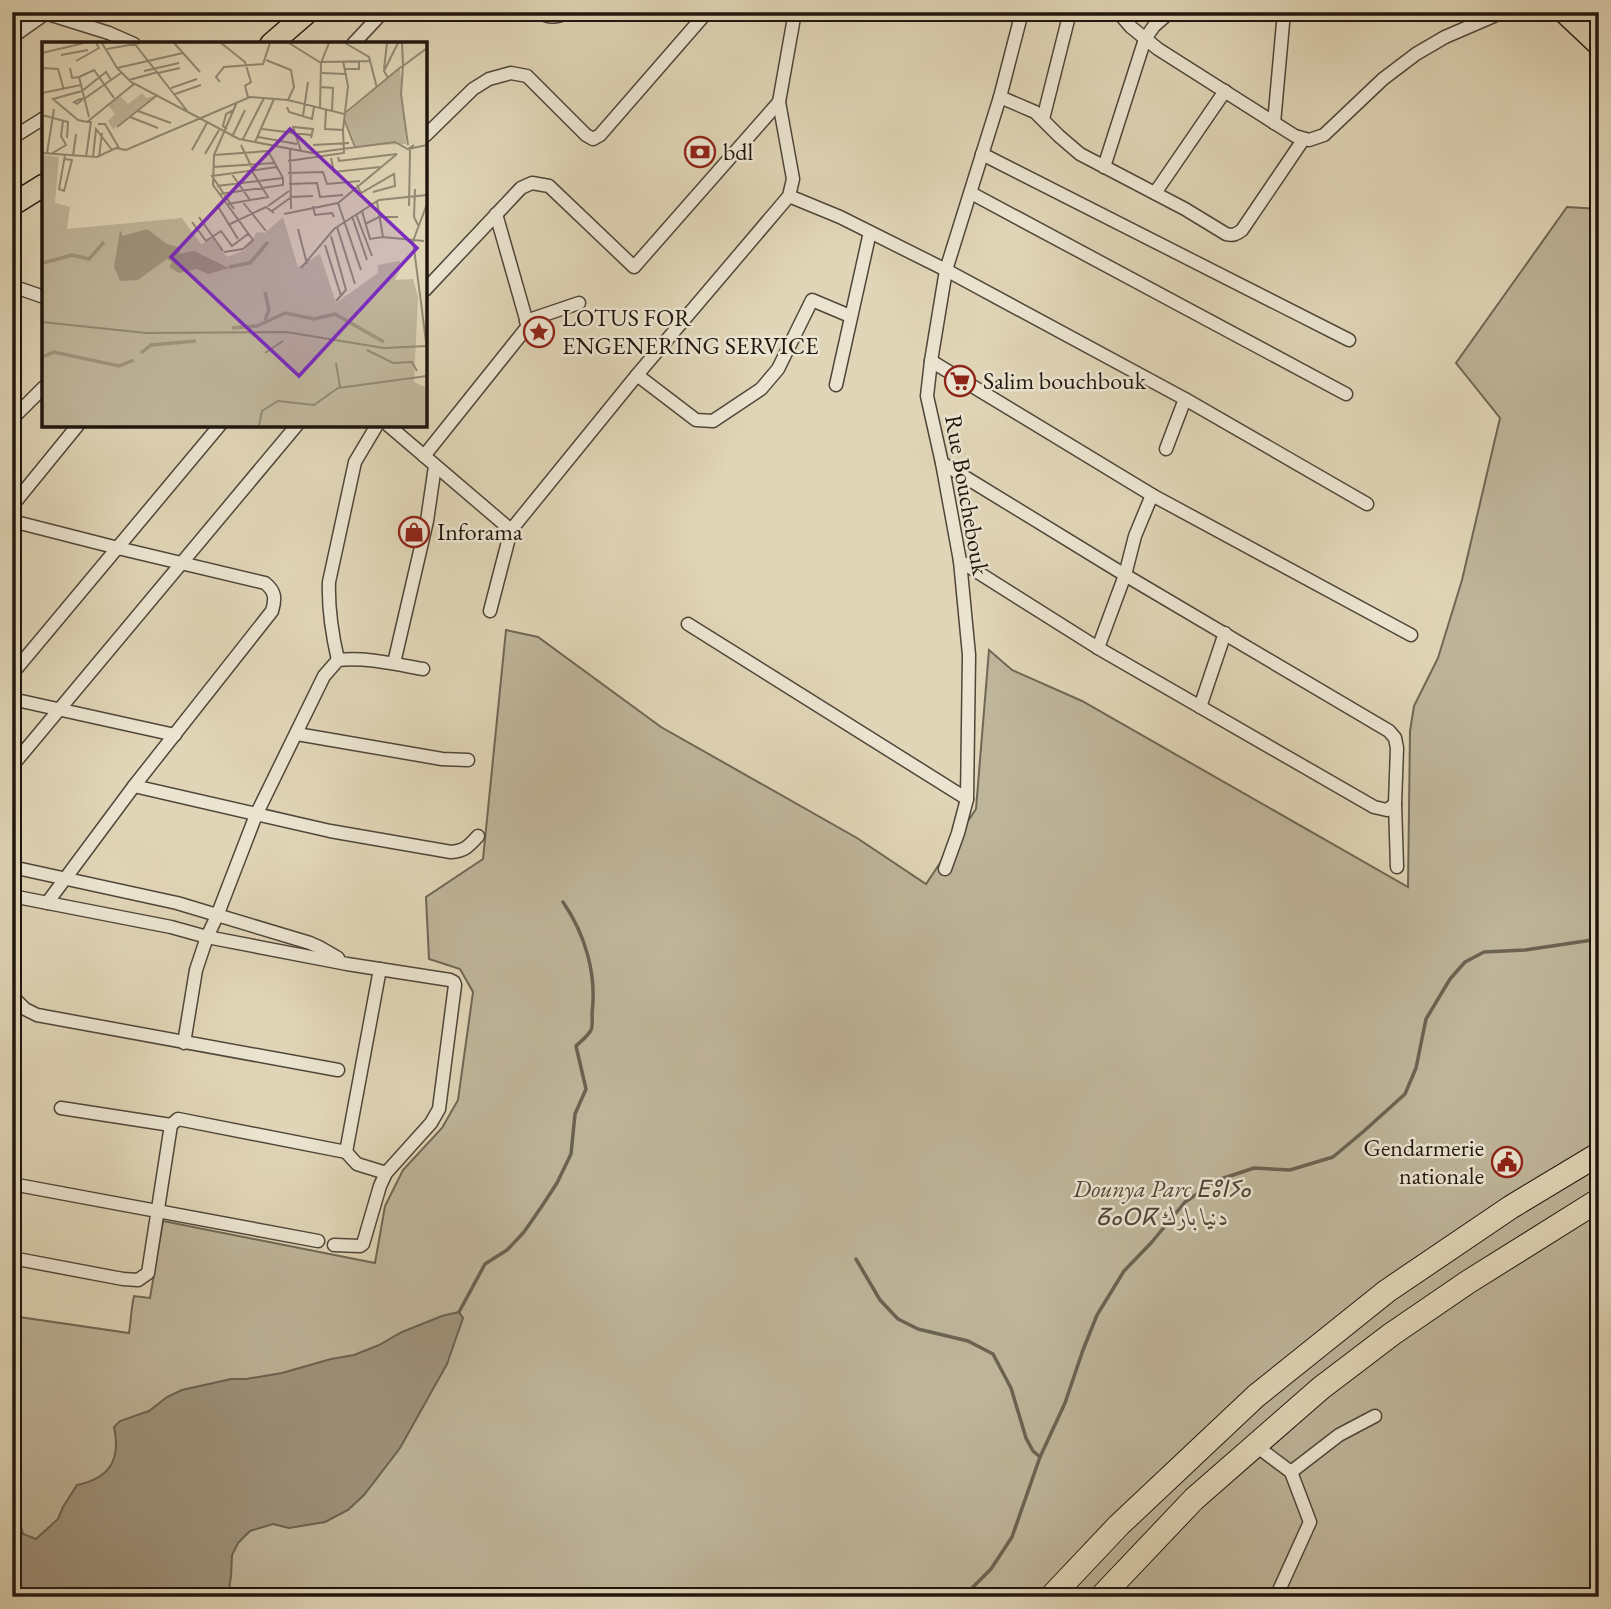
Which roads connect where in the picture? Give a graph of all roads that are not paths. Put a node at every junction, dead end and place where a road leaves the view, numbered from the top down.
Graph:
1 (307, 12) edge
2 (383, 12) edge
3 (539, 12) edge
4 (567, 12) edge
5 (707, 12) edge
6 (795, 12) edge
7 (1022, 12) edge
8 (1070, 12) edge
9 (1118, 12) edge
10 (1170, 12) edge
11 (1284, 12) edge
12 (1503, 12) edge
13 (42, 13) edge
14 (1575, 16) edge
15 (12, 37) edge
16 (1145, 39) junction
17 (129, 42) edge
18 (273, 42) edge
19 (355, 42) edge
20 (1599, 45) edge
21 (1225, 91) junction
22 (1000, 97) junction
23 (779, 102) junction
24 (1043, 118) junction
25 (42, 119) edge
26 (1274, 123) junction
27 (427, 134) edge
28 (12, 138) edge
29 (1303, 140) junction
30 (982, 154) junction
31 (1104, 167) junction
32 (42, 186) edge
33 (971, 193) junction
34 (1155, 193) junction
35 (16, 195) edge
36 (789, 195) junction
37 (496, 214) junction
38 (870, 232) junction
39 (946, 270) junction
40 (12, 286) edge
41 (427, 288) edge
42 (42, 296) edge
43 (579, 303) dead end
44 (850, 316) junction
45 (526, 321) junction
46 (1349, 340) dead end
47 (931, 361) junction
48 (637, 375) junction
49 (836, 385) dead end
50 (42, 389) edge
51 (1346, 394) dead end
52 (1185, 399) junction
53 (12, 419) edge
54 (76, 427) edge
55 (218, 427) edge
56 (295, 427) edge
57 (376, 427) edge
58 (390, 427) edge
59 (1166, 449) dead end
60 (424, 456) junction
61 (942, 463) junction
62 (435, 466) junction
63 (1152, 495) junction
64 (1367, 504) dead end
65 (12, 506) edge
66 (12, 521) edge
67 (511, 530) junction
68 (118, 548) junction
69 (960, 561) junction
70 (182, 562) junction
71 (1125, 575) junction
72 (490, 611) dead end
73 (688, 624) dead end
74 (1225, 633) junction
75 (1411, 635) dead end
76 (1098, 648) junction
77 (338, 660) junction
78 (394, 663) junction
79 (423, 669) dead end
80 (12, 674) edge
81 (12, 699) edge
82 (1200, 706) junction
83 (60, 708) junction
84 (175, 734) junction
85 (297, 734) junction
86 (468, 760) dead end
87 (12, 766) edge
88 (134, 786) junction
89 (967, 799) junction
90 (1395, 804) junction
91 (256, 815) junction
92 (478, 836) dead end
93 (12, 867) edge
94 (1397, 867) dead end
95 (945, 869) dead end
96 (66, 878) junction
97 (12, 896) edge
98 (47, 903) junction
99 (217, 916) junction
100 (207, 937) junction
101 (347, 964) junction
102 (380, 969) junction
103 (12, 996) edge
104 (184, 1042) junction
105 (338, 1070) dead end
106 (61, 1108) dead end
107 (171, 1125) junction
108 (346, 1152) junction
109 (1599, 1154) edge
110 (386, 1174) junction
111 (12, 1184) edge
112 (1599, 1200) edge
113 (158, 1212) junction
114 (318, 1241) dead end
115 (334, 1245) dead end
116 (12, 1258) edge
117 (1375, 1416) dead end
118 (1255, 1446) junction
119 (1290, 1472) junction
120 (1051, 1597) edge
121 (1101, 1597) edge
122 (1276, 1597) edge

1 - 18 main road
2 - 19 street
3 - 4 street
5 - 27 street
6 - 23 street
7 - 22 street, Rue Bouchebouk
8 - 24 street
9 - 16 street
10 - 16 street
11 - 26 street
12 - 29 street
13 - 15 street
13 - 17 street
14 - 20 main road
16 - 21 street
16 - 31 street
21 - 26 street
21 - 34 street
22 - 24 street
22 - 30 street, Rue Bouchebouk
23 - 36 street
23 - 37 street
24 - 31 street
25 - 28 street
26 - 29 street
29 - 34 street
30 - 33 street, Rue Bouchebouk
30 - 46 street
31 - 34 street
32 - 35 main road
33 - 39 street, Rue Bouchebouk
33 - 51 street
36 - 38 street
36 - 48 street
37 - 41 street
37 - 45 street
38 - 39 street
38 - 44 street
39 - 47 street, Rue Bouchebouk
39 - 52 street
40 - 42 street
43 - 45 street
44 - 48 street
44 - 49 street
45 - 60 street
47 - 61 street, Rue Bouchebouk
47 - 63 street
48 - 67 street
50 - 53 street
52 - 59 street
52 - 64 street
54 - 65 street
55 - 68 street
56 - 70 street
57 - 77 street
58 - 60 street
60 - 62 street
61 - 69 street, Rue Bouchebouk
61 - 71 street
62 - 67 street
62 - 78 street
63 - 71 street
63 - 75 street
66 - 68 street
67 - 72 street
68 - 70 street
68 - 80 street
69 - 76 street
69 - 89 street, Rue Bouchebouk
70 - 83 street
70 - 84 street
71 - 74 street
71 - 76 street
73 - 89 street
74 - 82 street
74 - 90 street
76 - 82 street
77 - 78 street
77 - 85 street
78 - 79 street
81 - 83 street
82 - 90 street
83 - 84 street
83 - 87 street
84 - 88 street
85 - 86 street
85 - 91 street
88 - 91 street
88 - 96 street
89 - 95 street, Rue Bouchebouk
90 - 94 street
91 - 92 street
91 - 99 street
93 - 96 street
96 - 98 street
96 - 99 street
97 - 98 street
98 - 100 street
99 - 100 street
99 - 101 street
100 - 101 street
100 - 104 street
101 - 102 street
102 - 108 street
102 - 110 street
103 - 104 street
104 - 105 street
106 - 107 street
107 - 108 street
107 - 113 street
108 - 110 street
109 - 120 highway
110 - 115 street
111 - 113 street
112 - 118 highway
113 - 114 street
113 - 116 street
117 - 119 street
118 - 119 street
118 - 121 highway
119 - 122 street

